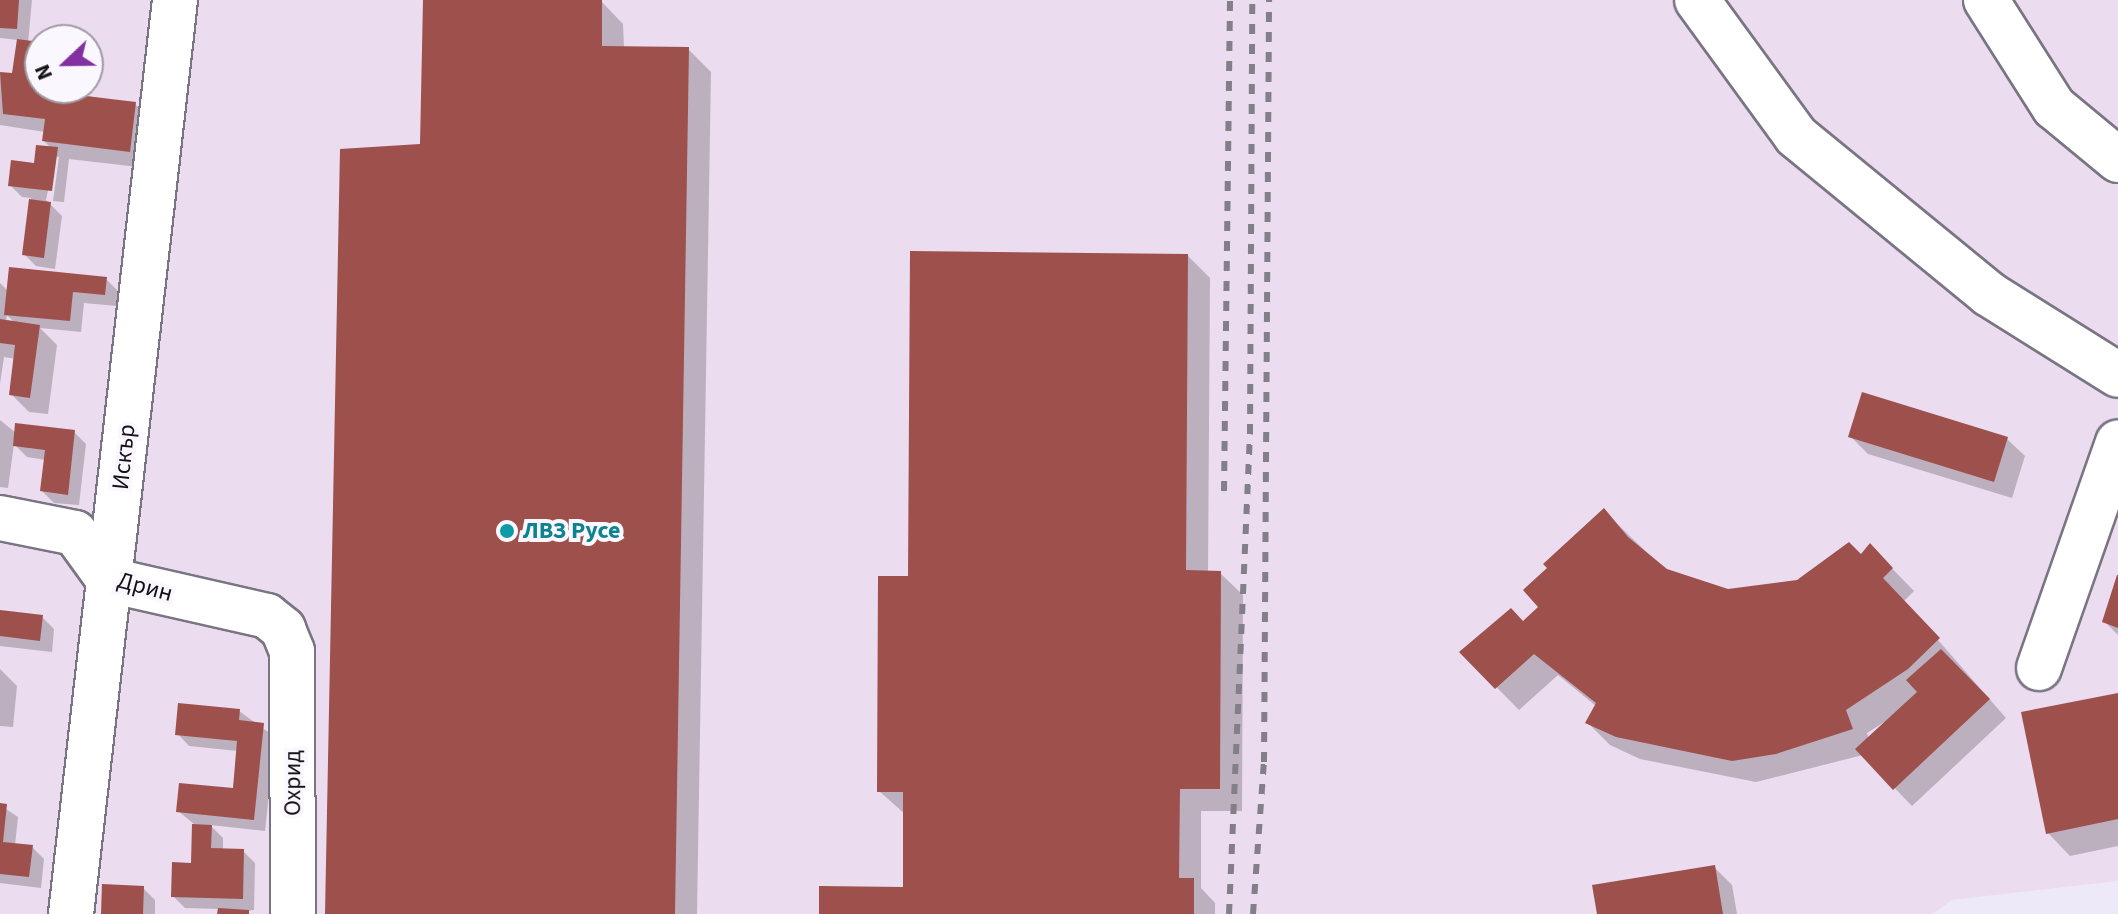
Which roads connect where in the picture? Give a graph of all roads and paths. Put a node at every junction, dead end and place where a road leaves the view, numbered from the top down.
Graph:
1 (175, 0) edge
2 (1697, 0) edge
3 (1986, 0) edge
4 (2118, 160) edge
5 (2118, 375) edge
6 (2118, 442) edge
7 (0, 518) edge
8 (109, 580) junction
9 (292, 651) joint
10 (2039, 668) dead end
11 (71, 914) edge
12 (293, 914) edge

1 - 8 street, Искър
2 - 5 street
3 - 4 street
6 - 10 street
7 - 8 street, Дрин
8 - 9 street, Дрин
8 - 11 street, Искър
9 - 12 street, Охрид

